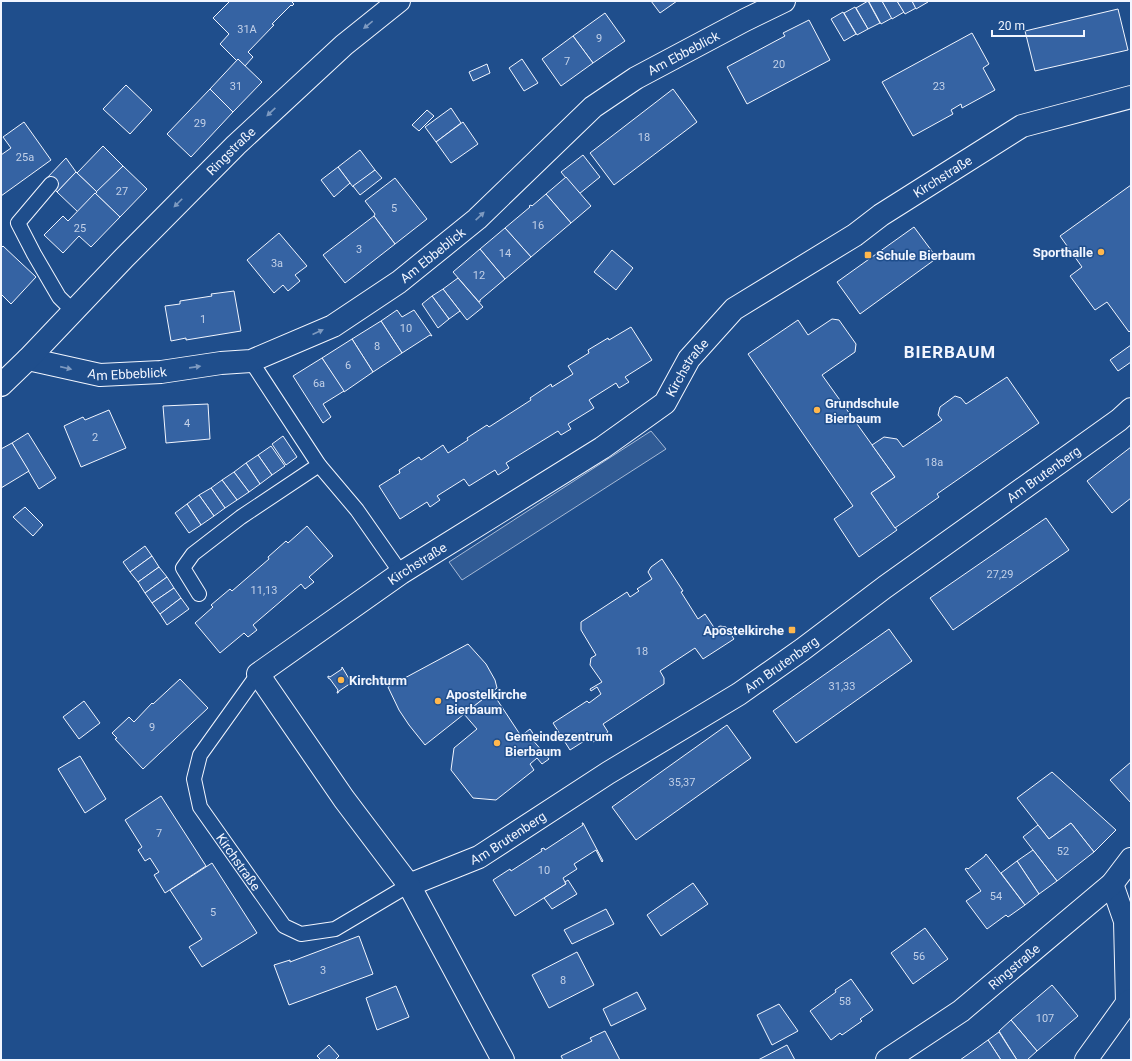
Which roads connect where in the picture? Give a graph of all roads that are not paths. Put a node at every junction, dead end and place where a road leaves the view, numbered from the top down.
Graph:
1 (399, 1) edge
2 (784, 1) edge
3 (1131, 97) edge
4 (51, 184) dead end
5 (74, 312) junction
6 (28, 359) junction
7 (251, 361) junction
8 (1, 385) edge
9 (1131, 409) edge
10 (319, 465) junction
11 (401, 573) junction
12 (198, 594) dead end
13 (258, 674) junction
14 (1131, 859) edge
15 (410, 884) junction
16 (1112, 884) junction
17 (1129, 1002) edge
18 (503, 1060) edge
19 (887, 1060) edge
20 (1086, 1060) edge

1 -> 5 street, Ringstraße
7 -> 2 street, Am Ebbeblick
3 - 11 street, Kirchstraße
4 - 5 lane
5 - 6 street, Ringstraße
6 -> 7 street, Am Ebbeblick
6 - 8 street, Ringstraße
7 - 10 lane
9 - 15 street, Am Brutenberg
10 - 11 lane
10 - 12 lane
11 - 13 street, Kirchstraße
13 - 15 street
13 - 15 lane, Kirchstraße
14 - 16 street, Ringstraße
15 - 18 street
16 - 17 street
16 - 19 street, Ringstraße
17 - 20 street

